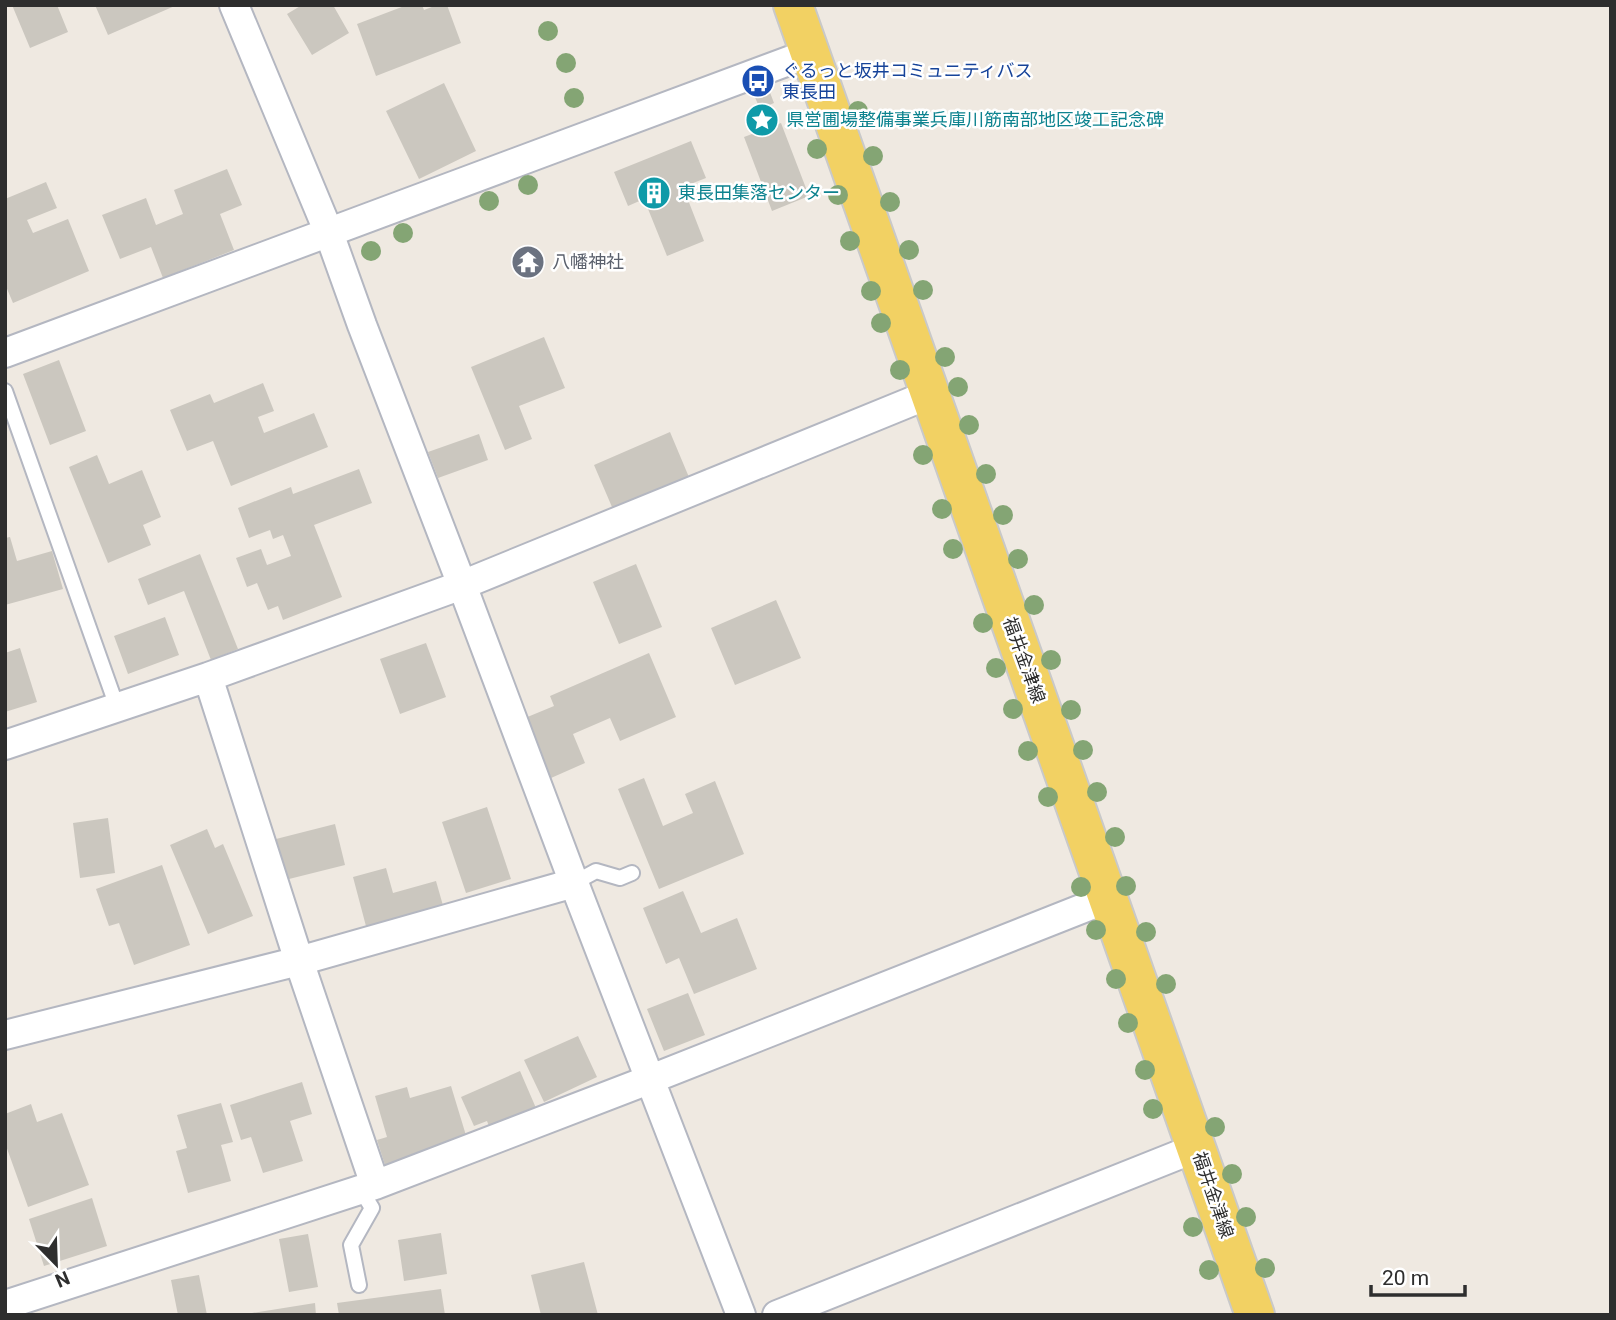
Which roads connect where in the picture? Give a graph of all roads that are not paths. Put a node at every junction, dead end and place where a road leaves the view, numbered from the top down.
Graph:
1 (234, 5) edge
2 (793, 5) edge
3 (810, 53) junction
4 (329, 233) junction
5 (5, 353) edge
6 (5, 391) edge
7 (930, 394) junction
8 (462, 585) junction
9 (208, 677) junction
10 (117, 707) junction
11 (5, 745) edge
12 (632, 873) dead end
13 (574, 883) junction
14 (1109, 898) junction
15 (299, 961) junction
16 (5, 1035) edge
17 (651, 1079) junction
18 (1196, 1148) junction
19 (368, 1188) junction
20 (359, 1285) dead end
21 (5, 1305) edge
22 (741, 1315) edge
23 (777, 1315) edge
24 (1255, 1315) edge

1 - 4 street
2 - 3 main road, 福井金津線
3 - 4 street
3 - 7 main road, 福井金津線
4 - 5 street
4 - 8 street
6 - 10 lane
7 - 8 street
7 - 14 main road, 福井金津線
8 - 9 street
8 - 13 street
9 - 10 street
9 - 15 street
10 - 11 street
12 - 13 lane
13 - 15 street
13 - 17 street
14 - 17 street
14 - 18 main road, 福井金津線
15 - 16 street
15 - 19 street
17 - 19 street
17 - 22 street
18 - 23 street
18 - 24 main road, 福井金津線
19 - 20 lane
19 - 21 street

